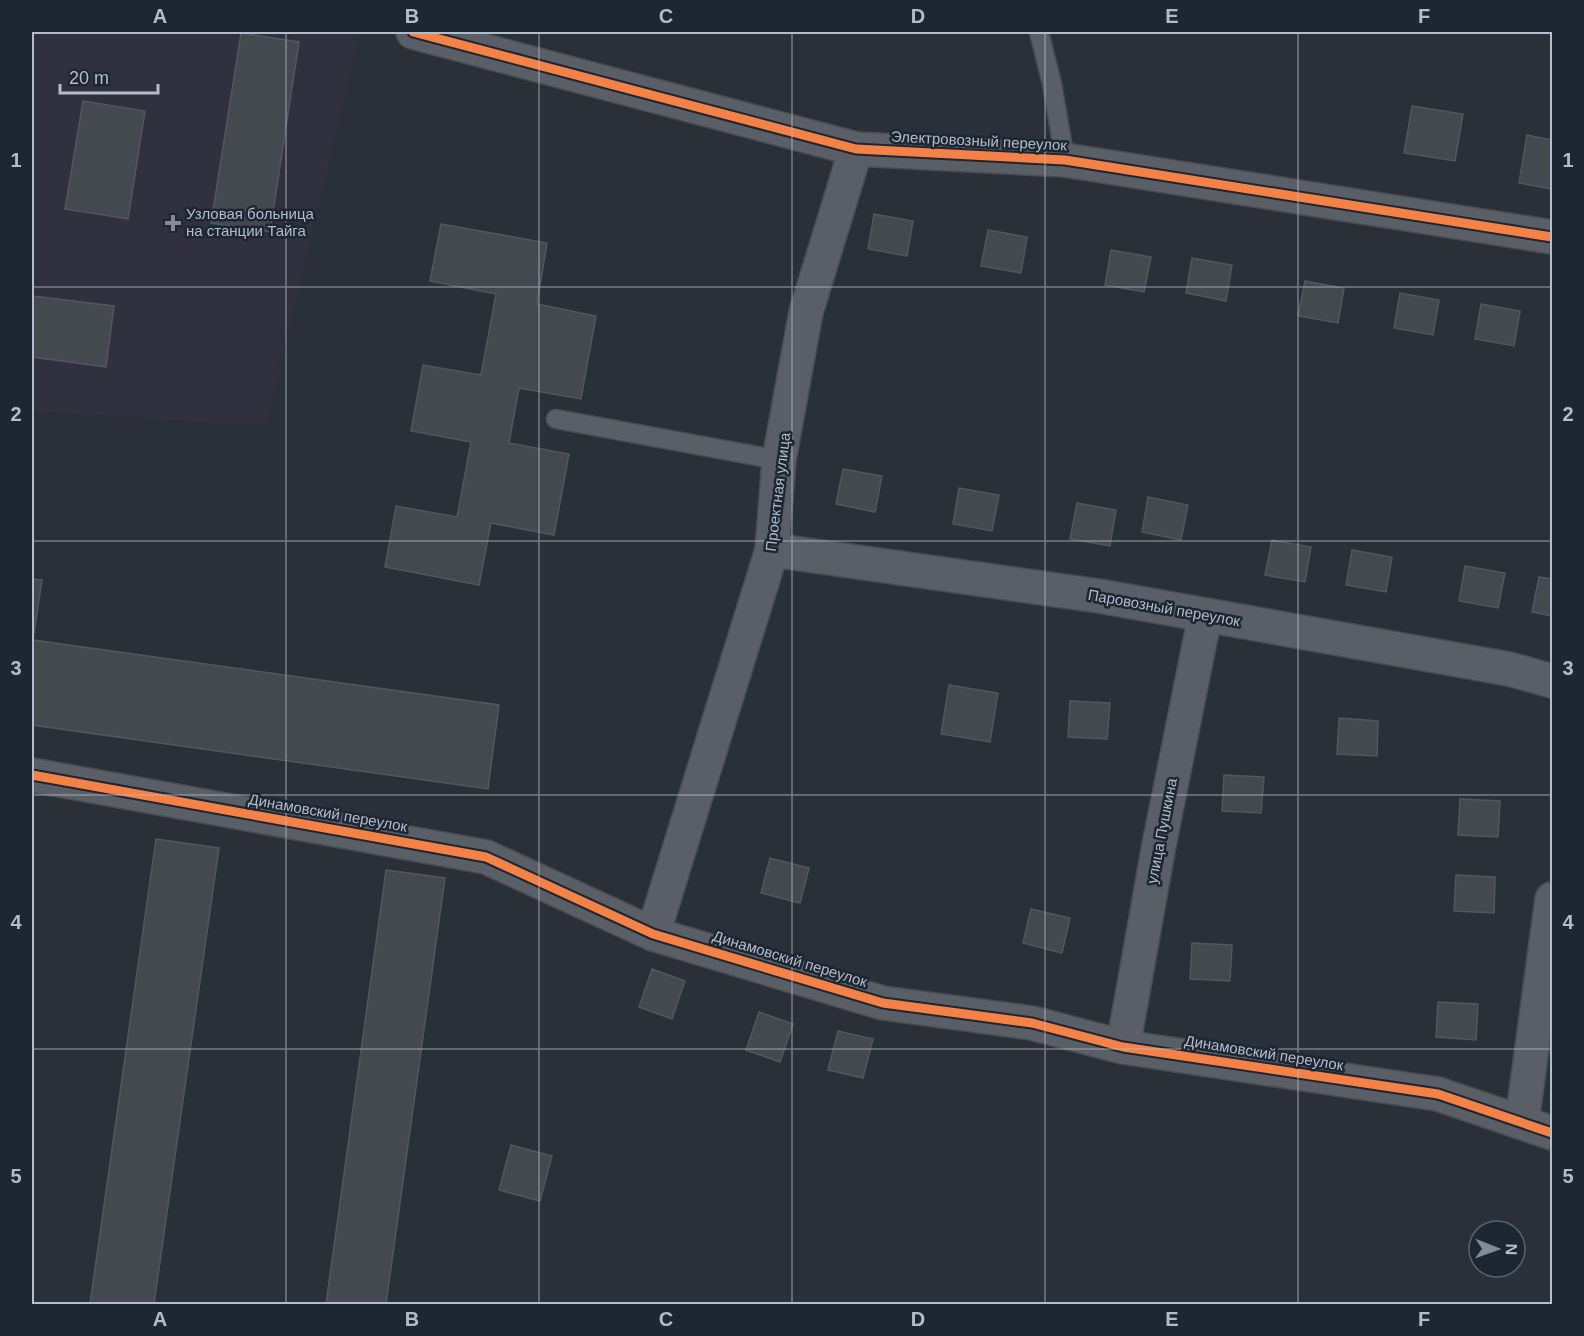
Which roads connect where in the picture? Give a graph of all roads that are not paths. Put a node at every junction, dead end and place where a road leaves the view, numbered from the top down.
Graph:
1 (413, 32) edge
2 (1039, 32) edge
3 (856, 149) junction
4 (1065, 160) junction
5 (1552, 237) edge
6 (556, 418) dead end
7 (779, 460) junction
8 (772, 550) junction
9 (1205, 616) junction
10 (1552, 681) edge
11 (32, 775) edge
12 (1552, 899) edge
13 (654, 934) junction
14 (1123, 1047) junction
15 (1522, 1122) junction
16 (1552, 1133) edge

1 - 3 street, Электровозный переулок
2 - 4 lane
3 - 4 street, Электровозный переулок
3 - 7 street, Проектная улица
4 - 5 street, Электровозный переулок
6 - 7 lane
7 - 8 street, Проектная улица
8 - 9 street, Паровозный переулок
8 - 13 street, Проектная улица
9 - 10 street, Паровозный переулок
9 - 14 street, улица Пушкина
11 - 13 street, Динамовский переулок
12 - 15 street
13 - 14 street, Динамовский переулок
14 - 15 street, Динамовский переулок
15 - 16 street, Динамовский переулок

